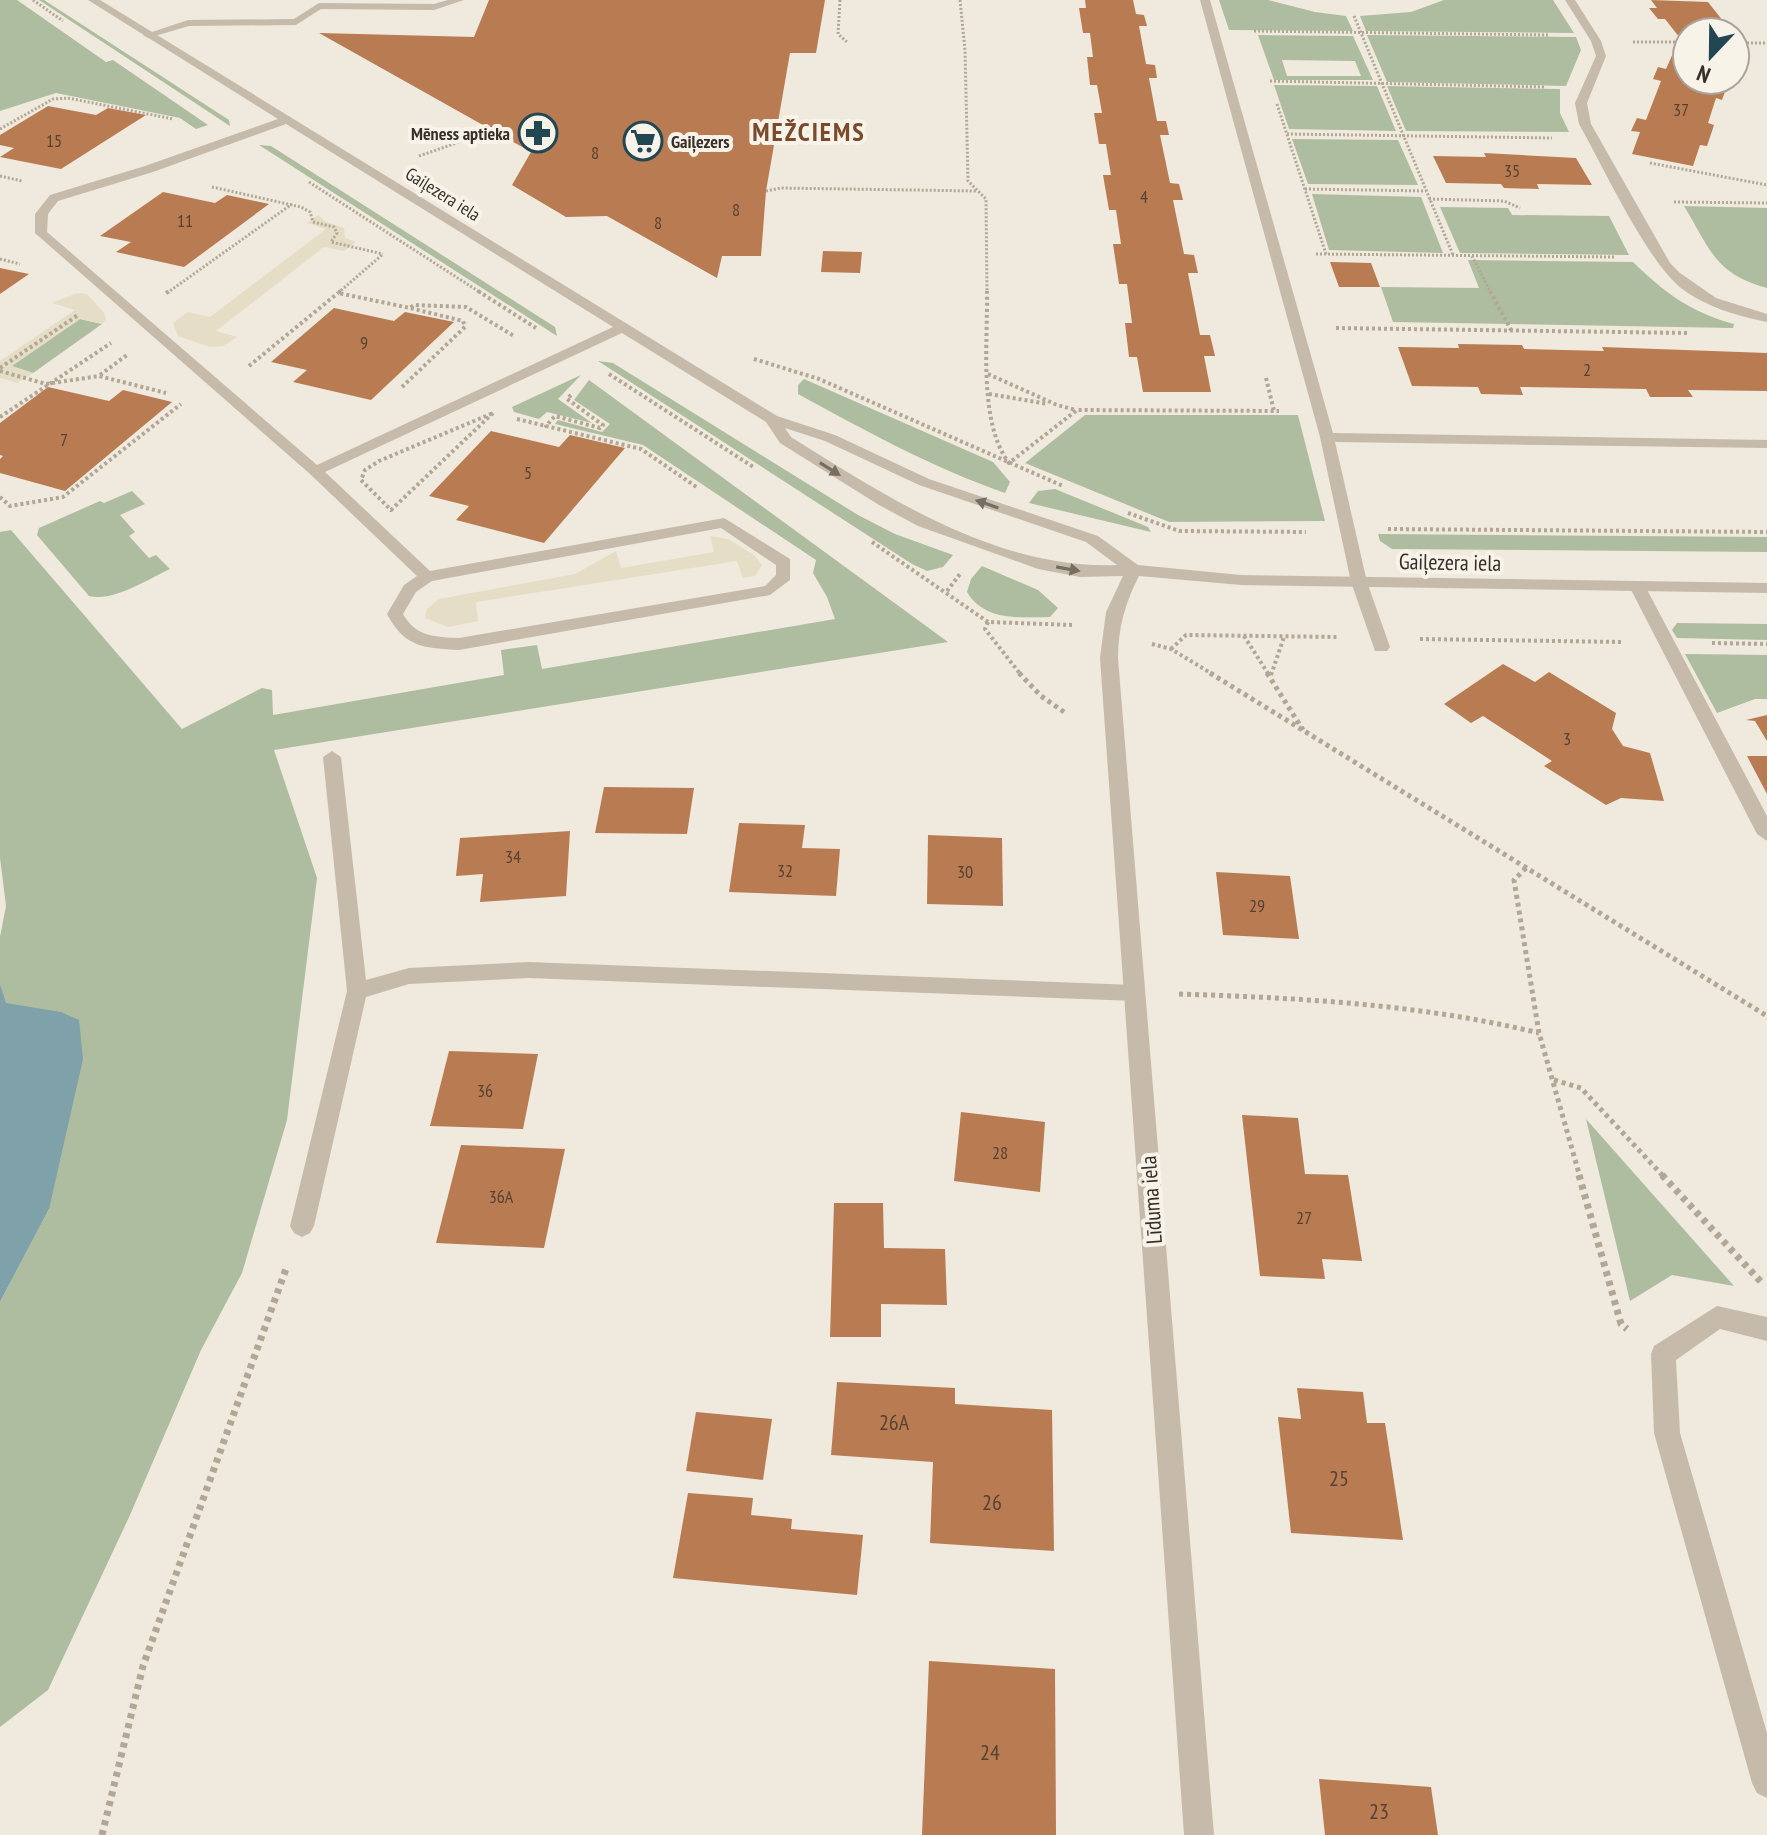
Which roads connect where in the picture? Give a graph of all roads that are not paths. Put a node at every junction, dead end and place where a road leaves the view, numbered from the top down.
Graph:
1 (93, 0) edge
2 (459, 0) edge
3 (1205, 0) edge
4 (1570, 0) edge
5 (148, 35) junction
6 (287, 120) junction
7 (1767, 318) edge
8 (621, 328) junction
9 (772, 419) junction
10 (1327, 437) junction
11 (1767, 444) edge
12 (315, 471) junction
13 (1134, 570) junction
14 (427, 577) junction
15 (1359, 582) junction
16 (1637, 586) junction
17 (1767, 588) edge
18 (1379, 643) road end
19 (332, 757) dead end
20 (1767, 834) edge
21 (357, 991) junction
22 (1135, 993) junction
23 (302, 1226) road end
24 (1767, 1329) edge
25 (1767, 1783) edge
26 (1199, 1835) edge

1 - 5 street, Gaiļezera iela
2 - 5 street
3 - 10 street
4 - 7 street
5 - 6 street, Gaiļezera iela
6 - 8 street, Gaiļezera iela
6 - 12 street
8 - 9 street, Gaiļezera iela
8 - 12 street
13 -> 9 street, Gaiļezera iela
9 -> 13 street, Gaiļezera iela
10 - 11 street
10 - 15 street
12 - 14 street
13 - 15 street, Gaiļezera iela
13 - 22 street, Līduma iela
14 - 14 street
15 - 16 street, Gaiļezera iela
15 - 18 street
16 - 17 street, Gaiļezera iela
16 - 20 street
19 - 21 street
21 - 22 street
21 - 23 street
22 - 26 street, Līduma iela
24 - 25 street

